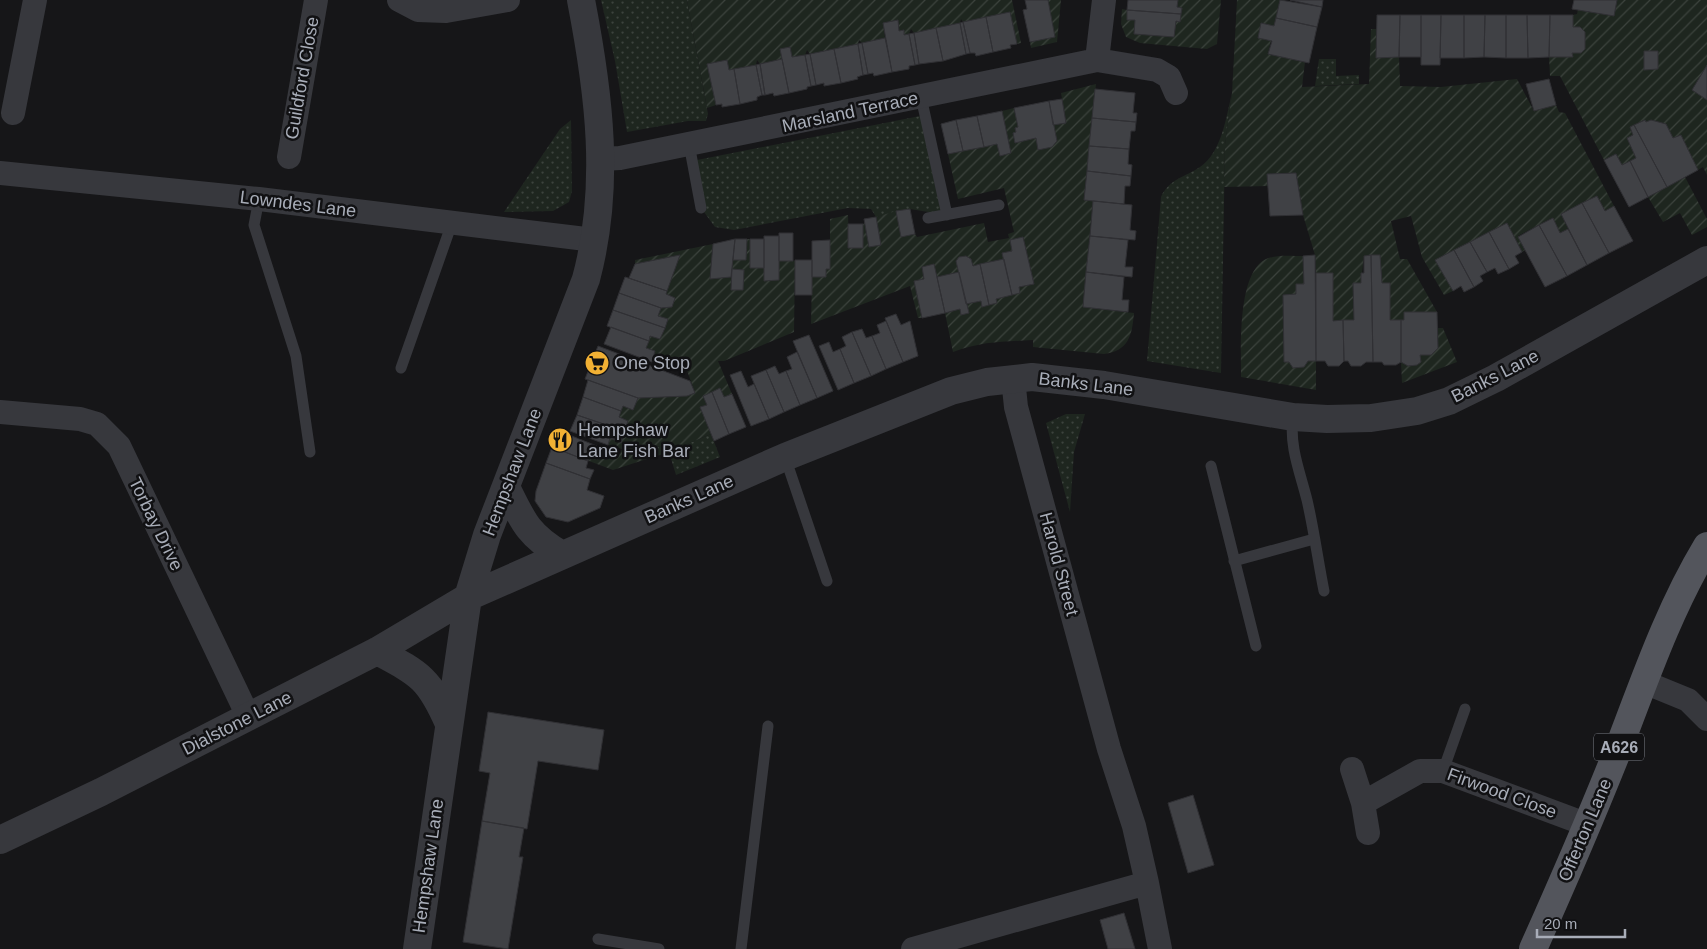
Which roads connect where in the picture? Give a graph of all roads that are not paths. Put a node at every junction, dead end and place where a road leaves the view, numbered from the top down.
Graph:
1 (35, 0) edge
2 (316, 0) edge
3 (399, 0) edge
4 (508, 0) edge
5 (581, 0) edge
6 (1104, 0) edge
7 (1097, 60) junction
8 (1176, 93) dead end
9 (921, 97) junction
10 (13, 113) dead end
11 (689, 144) junction
12 (289, 157) dead end
13 (602, 159) junction
14 (0, 173) edge
15 (259, 199) junction
16 (999, 205) dead end
17 (701, 208) dead end
18 (947, 215) junction
19 (928, 218) dead end
20 (452, 223) junction
21 (594, 240) junction
22 (1707, 260) edge
23 (401, 368) dead end
24 (1013, 378) junction
25 (0, 412) edge
26 (1293, 417) junction
27 (310, 452) dead end
28 (785, 457) junction
29 (1211, 466) dead end
30 (507, 489) junction
31 (1314, 539) junction
32 (1707, 546) edge
33 (562, 555) junction
34 (1234, 561) junction
35 (827, 581) dead end
36 (1324, 591) dead end
37 (468, 597) junction
38 (1256, 646) dead end
39 (377, 651) junction
40 (1644, 682) junction
41 (1465, 708) dead end
42 (249, 718) junction
43 (1707, 719) edge
44 (448, 724) junction
45 (768, 726) dead end
46 (1352, 769) dead end
47 (1443, 771) junction
48 (1363, 803) junction
49 (1588, 825) junction
50 (1368, 833) dead end
51 (0, 840) edge
52 (1146, 883) junction
53 (598, 940) dead end
54 (417, 949) edge
55 (659, 949) edge
56 (741, 949) edge
57 (913, 949) edge
58 (1160, 949) edge
59 (1533, 949) edge

1 - 10 street
2 - 12 street, Guildford Close
3 - 4 street
5 - 13 street, Hempshaw Lane
6 - 7 street
7 - 8 street, Marsland Terrace
7 - 9 street, Marsland Terrace
9 - 11 street, Marsland Terrace
9 - 18 lane
11 - 13 street, Marsland Terrace
11 - 17 lane
13 - 21 street, Hempshaw Lane
14 - 15 street, Lowndes Lane
15 - 20 street, Lowndes Lane
15 - 27 lane
16 - 18 lane
18 - 19 lane
20 - 21 street, Lowndes Lane
20 - 23 lane
21 - 30 street, Hempshaw Lane
22 - 26 street, Banks Lane
24 - 26 street, Banks Lane
24 - 28 street, Banks Lane
24 - 52 street, Harold Street
25 - 42 street, Torbay Drive
26 - 31 lane
28 - 33 street, Banks Lane
28 - 35 lane
29 - 34 lane
30 - 33 street
30 - 37 street, Hempshaw Lane
31 - 34 lane
31 - 36 lane
32 - 40 main road, Offerton Lane / A626
33 - 37 street, Banks Lane
34 - 38 lane
37 - 39 street, Dialstone Lane
37 - 44 street, Hempshaw Lane
39 - 42 street, Dialstone Lane
39 - 44 street
40 - 43 street
40 - 49 main road, Offerton Lane / A626
41 - 47 lane
42 - 51 street, Dialstone Lane
44 - 54 street, Hempshaw Lane
45 - 56 lane
46 - 48 street
47 - 48 street, Firwood Close
47 - 49 street, Firwood Close
48 - 50 street
49 - 59 main road, Offerton Lane / A626
52 - 57 street
52 - 58 street, Harold Street
53 - 55 lane

